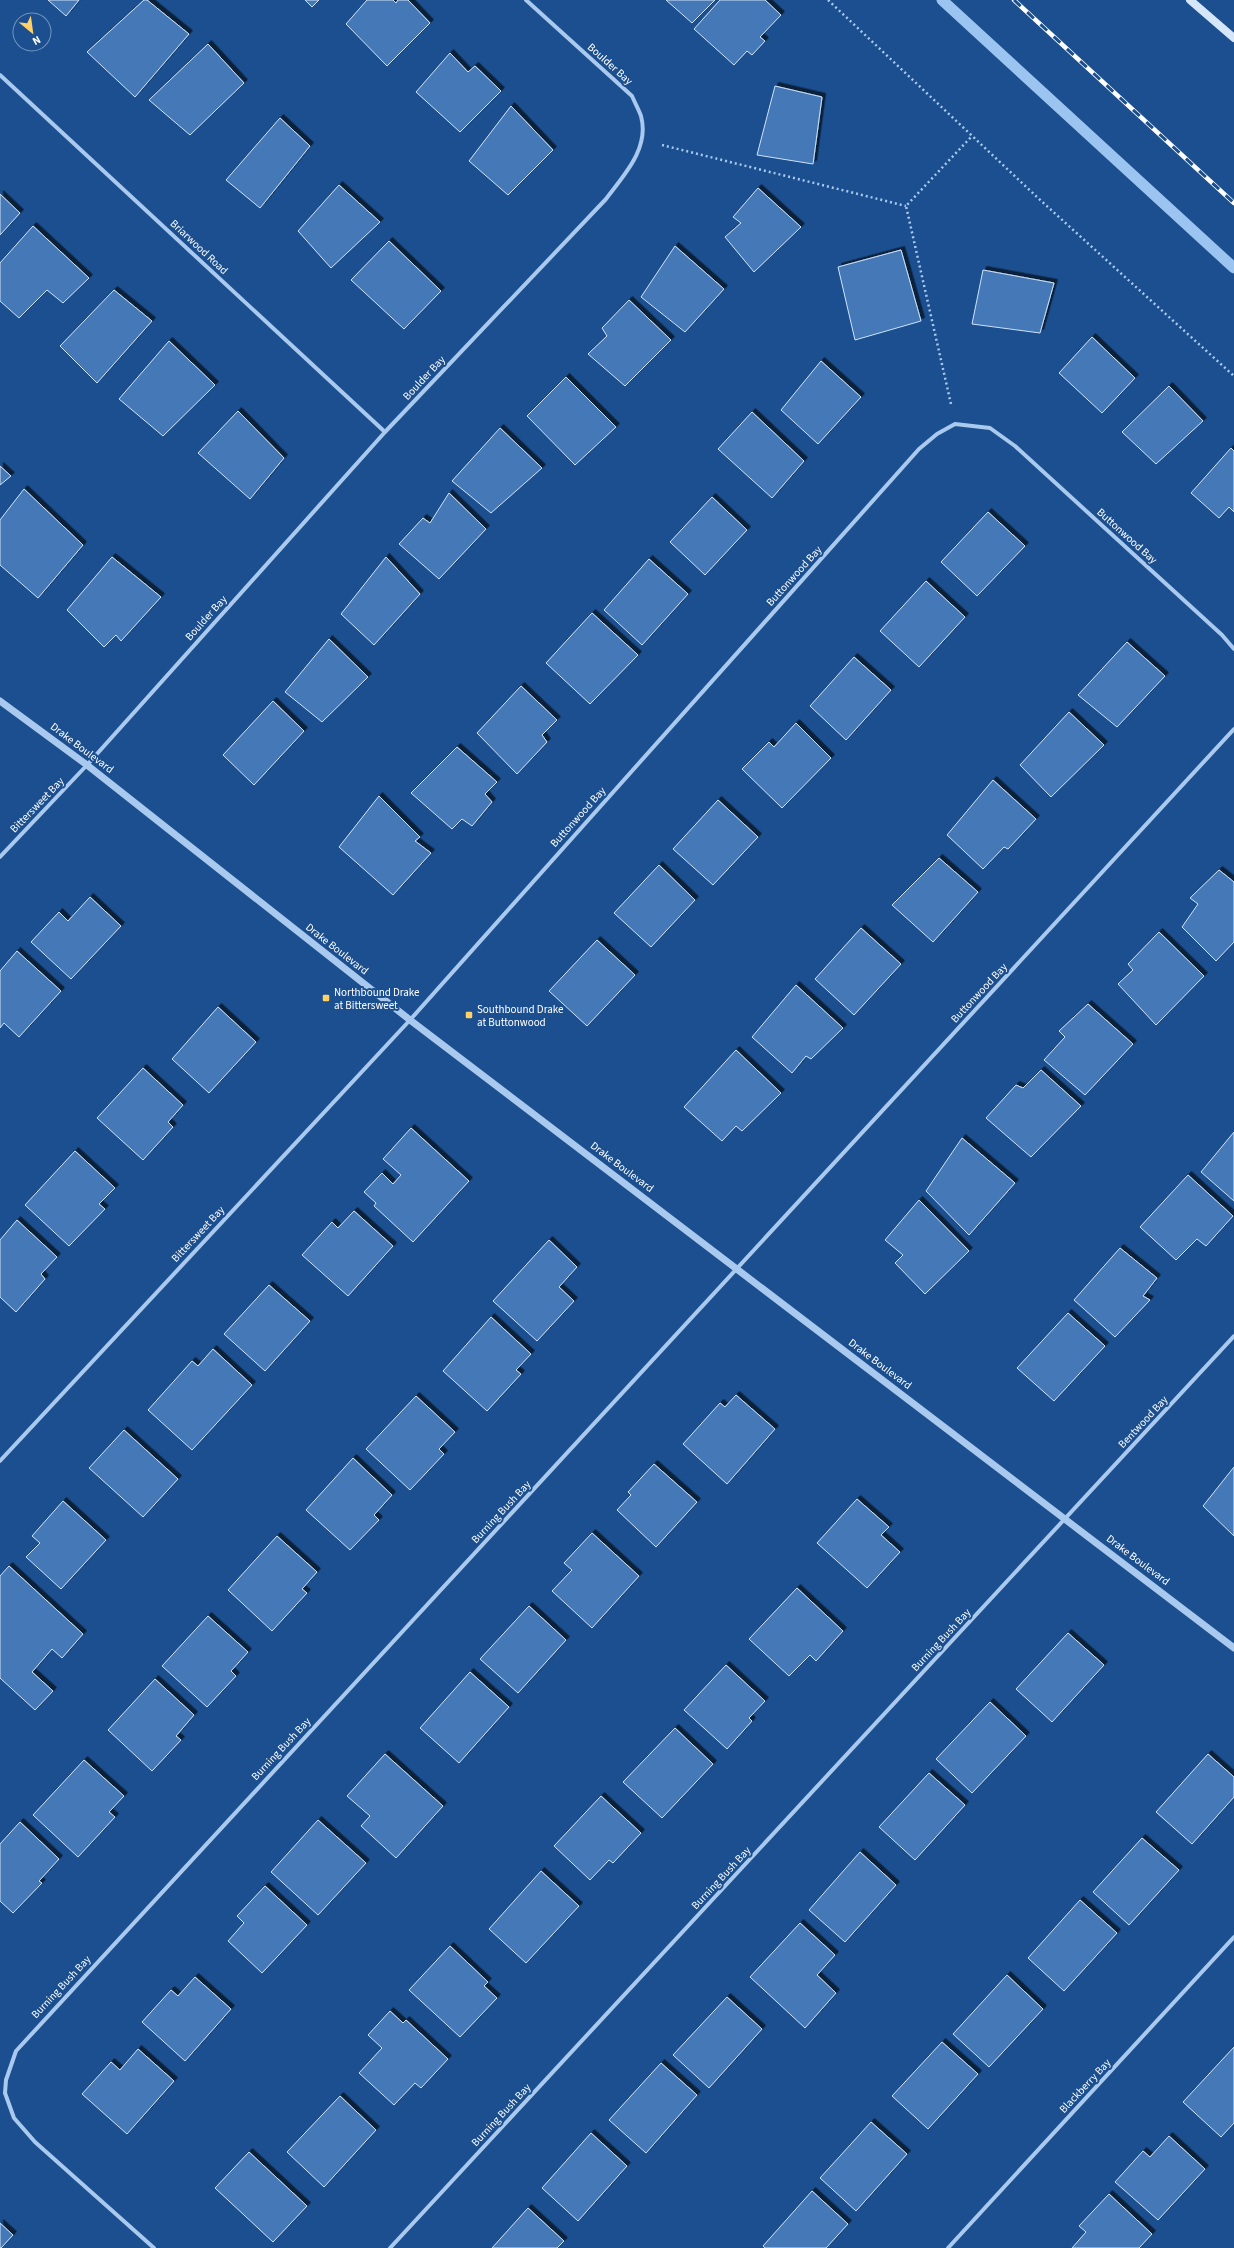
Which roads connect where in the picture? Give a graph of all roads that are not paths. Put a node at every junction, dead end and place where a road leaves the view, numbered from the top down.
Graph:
1 (526, 0) edge
2 (1190, 0) edge
3 (1234, 38) edge
4 (0, 75) edge
5 (385, 432) junction
6 (1234, 649) edge
7 (0, 701) edge
8 (1234, 729) edge
9 (87, 765) junction
10 (0, 857) edge
11 (410, 1020) junction
12 (738, 1269) junction
13 (1234, 1336) edge
14 (0, 1461) edge
15 (1065, 1519) junction
16 (1234, 1648) edge
17 (1234, 1937) edge
18 (154, 2248) edge
19 (390, 2248) edge
20 (948, 2248) edge

1 - 5 street, Boulder Bay
2 - 3 main road
4 - 5 street, Briarwood Road
5 - 9 street, Boulder Bay
6 - 11 street, Buttonwood Bay
7 - 9 street, Drake Boulevard
8 - 12 street, Buttonwood Bay
9 - 10 street, Bittersweet Bay
9 - 11 street, Drake Boulevard
11 - 12 street, Drake Boulevard
11 - 14 street, Bittersweet Bay
12 - 15 street, Drake Boulevard
12 - 18 street, Burning Bush Bay
13 - 15 street, Bentwood Bay
15 - 16 street, Drake Boulevard
15 - 19 street, Burning Bush Bay
17 - 20 street, Blackberry Bay

